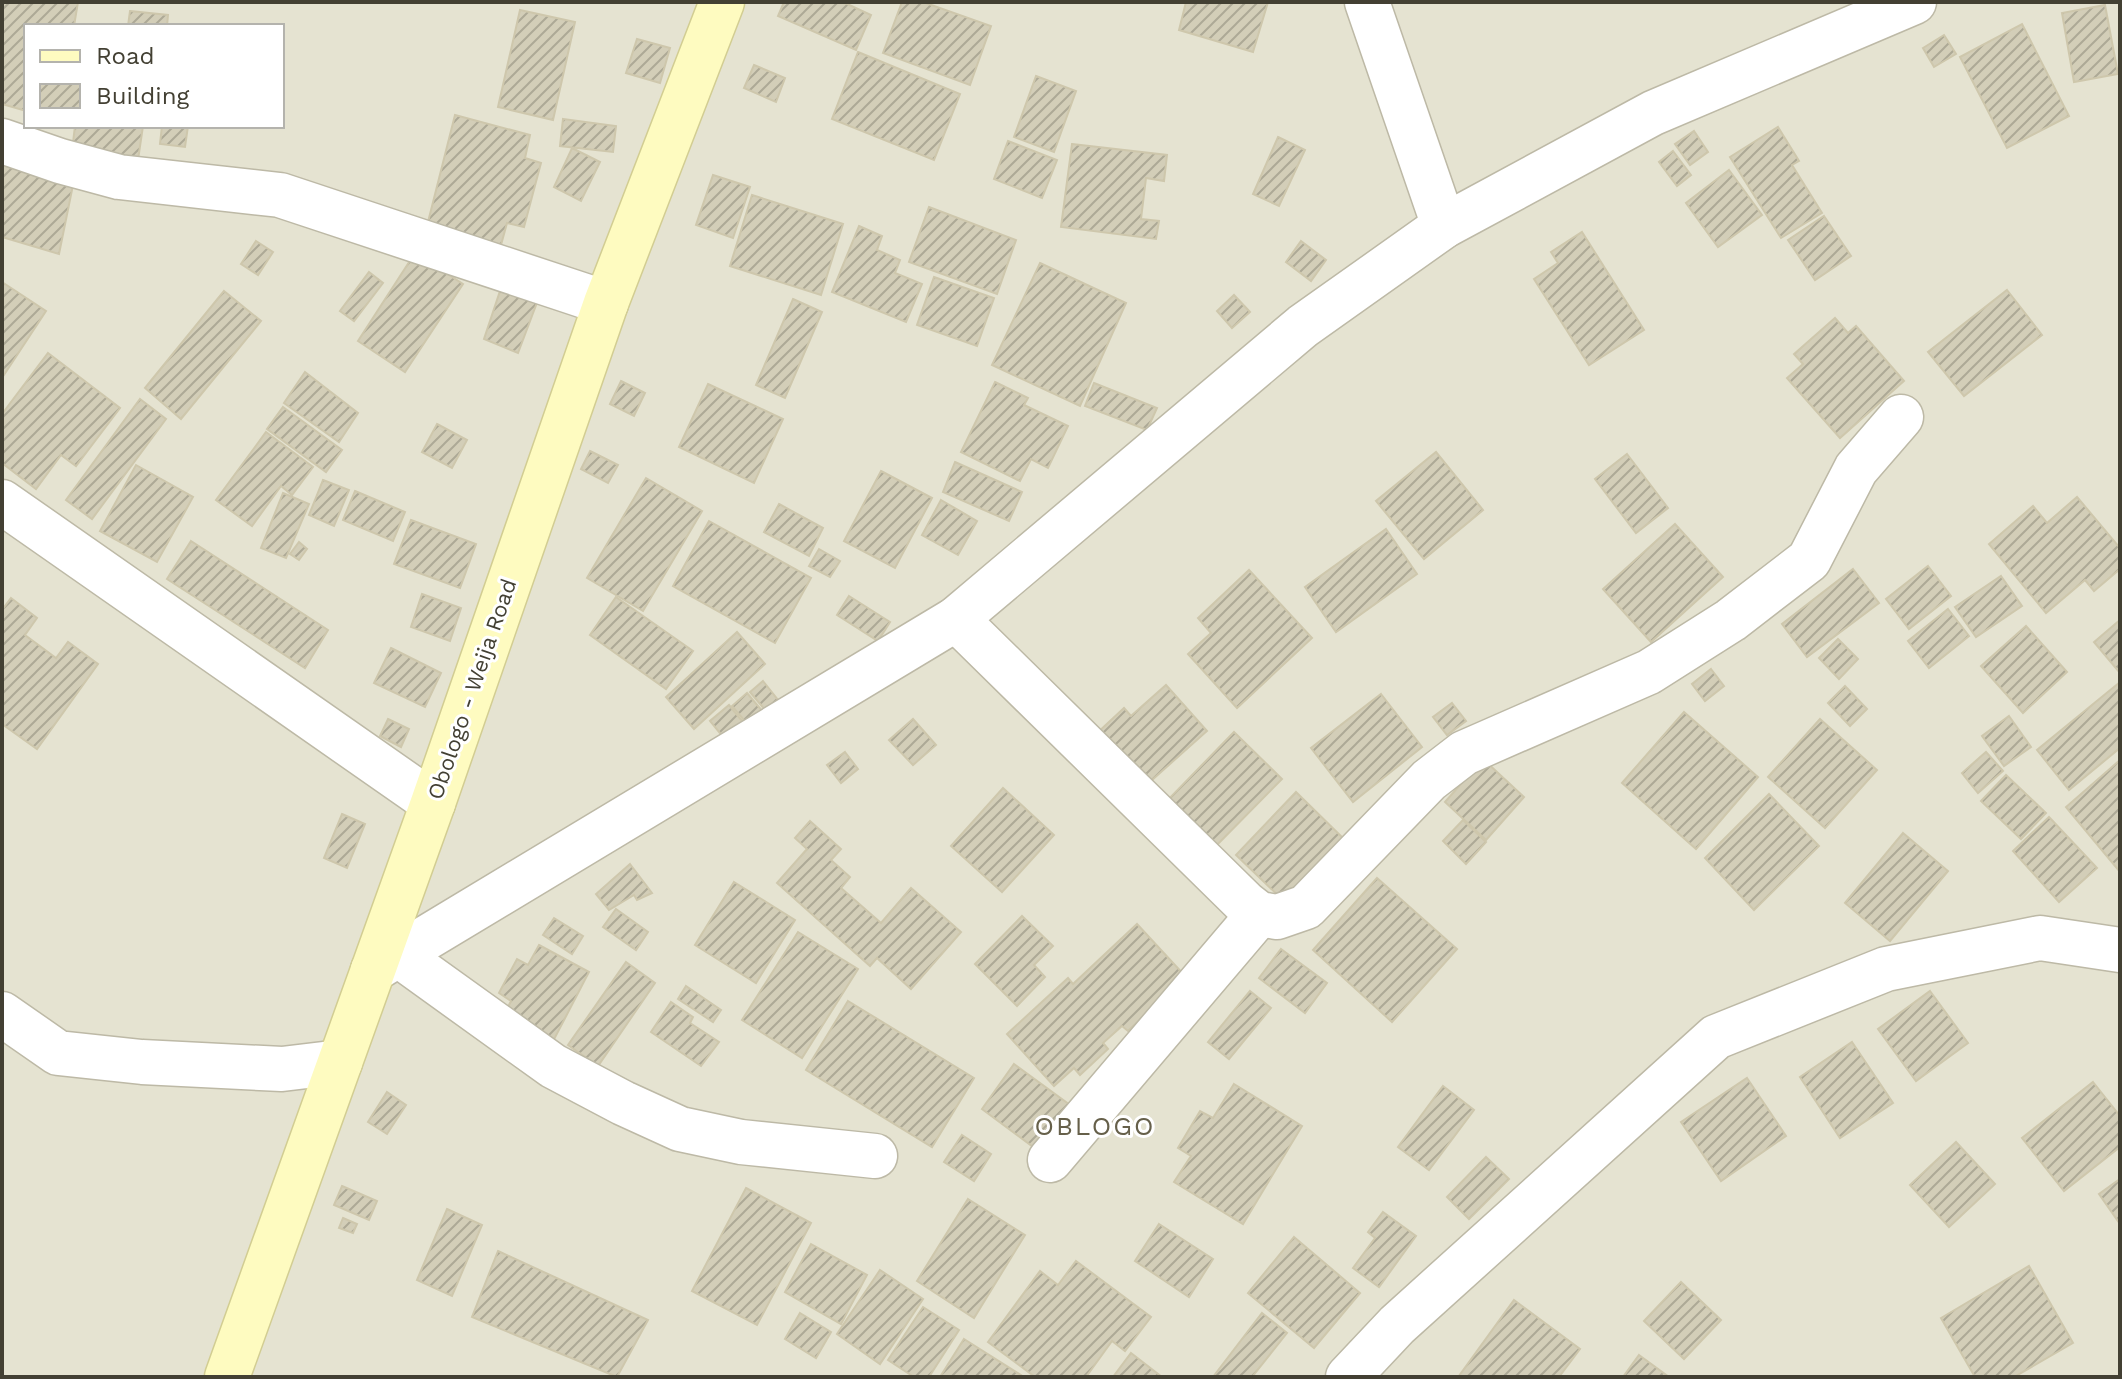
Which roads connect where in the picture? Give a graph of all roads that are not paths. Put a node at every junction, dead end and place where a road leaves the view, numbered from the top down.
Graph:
1 (722, 2) edge
2 (1367, 2) edge
3 (1914, 2) edge
4 (1852, 14) edge
5 (2, 141) edge
6 (1444, 226) junction
7 (606, 303) junction
8 (1901, 417) dead end
9 (2, 502) edge
10 (956, 619) junction
11 (433, 803) junction
12 (1259, 914) junction
13 (2120, 950) edge
14 (386, 963) junction
15 (2, 1014) edge
16 (340, 1062) junction
17 (875, 1156) dead end
18 (1050, 1160) dead end
19 (227, 1377) edge
20 (1348, 1377) edge

1 - 7 street, Obologo - Weija Road
2 - 6 street
3 - 4 street
4 - 6 street
5 - 7 street
6 - 10 street
7 - 11 street, Obologo - Weija Road
8 - 12 street
9 - 11 street
10 - 12 street
10 - 14 street
11 - 14 street, Obologo - Weija Road
12 - 18 street
13 - 20 street
14 - 16 street, Obologo - Weija Road
14 - 17 street
15 - 16 street
16 - 19 street, Obologo - Weija Road

